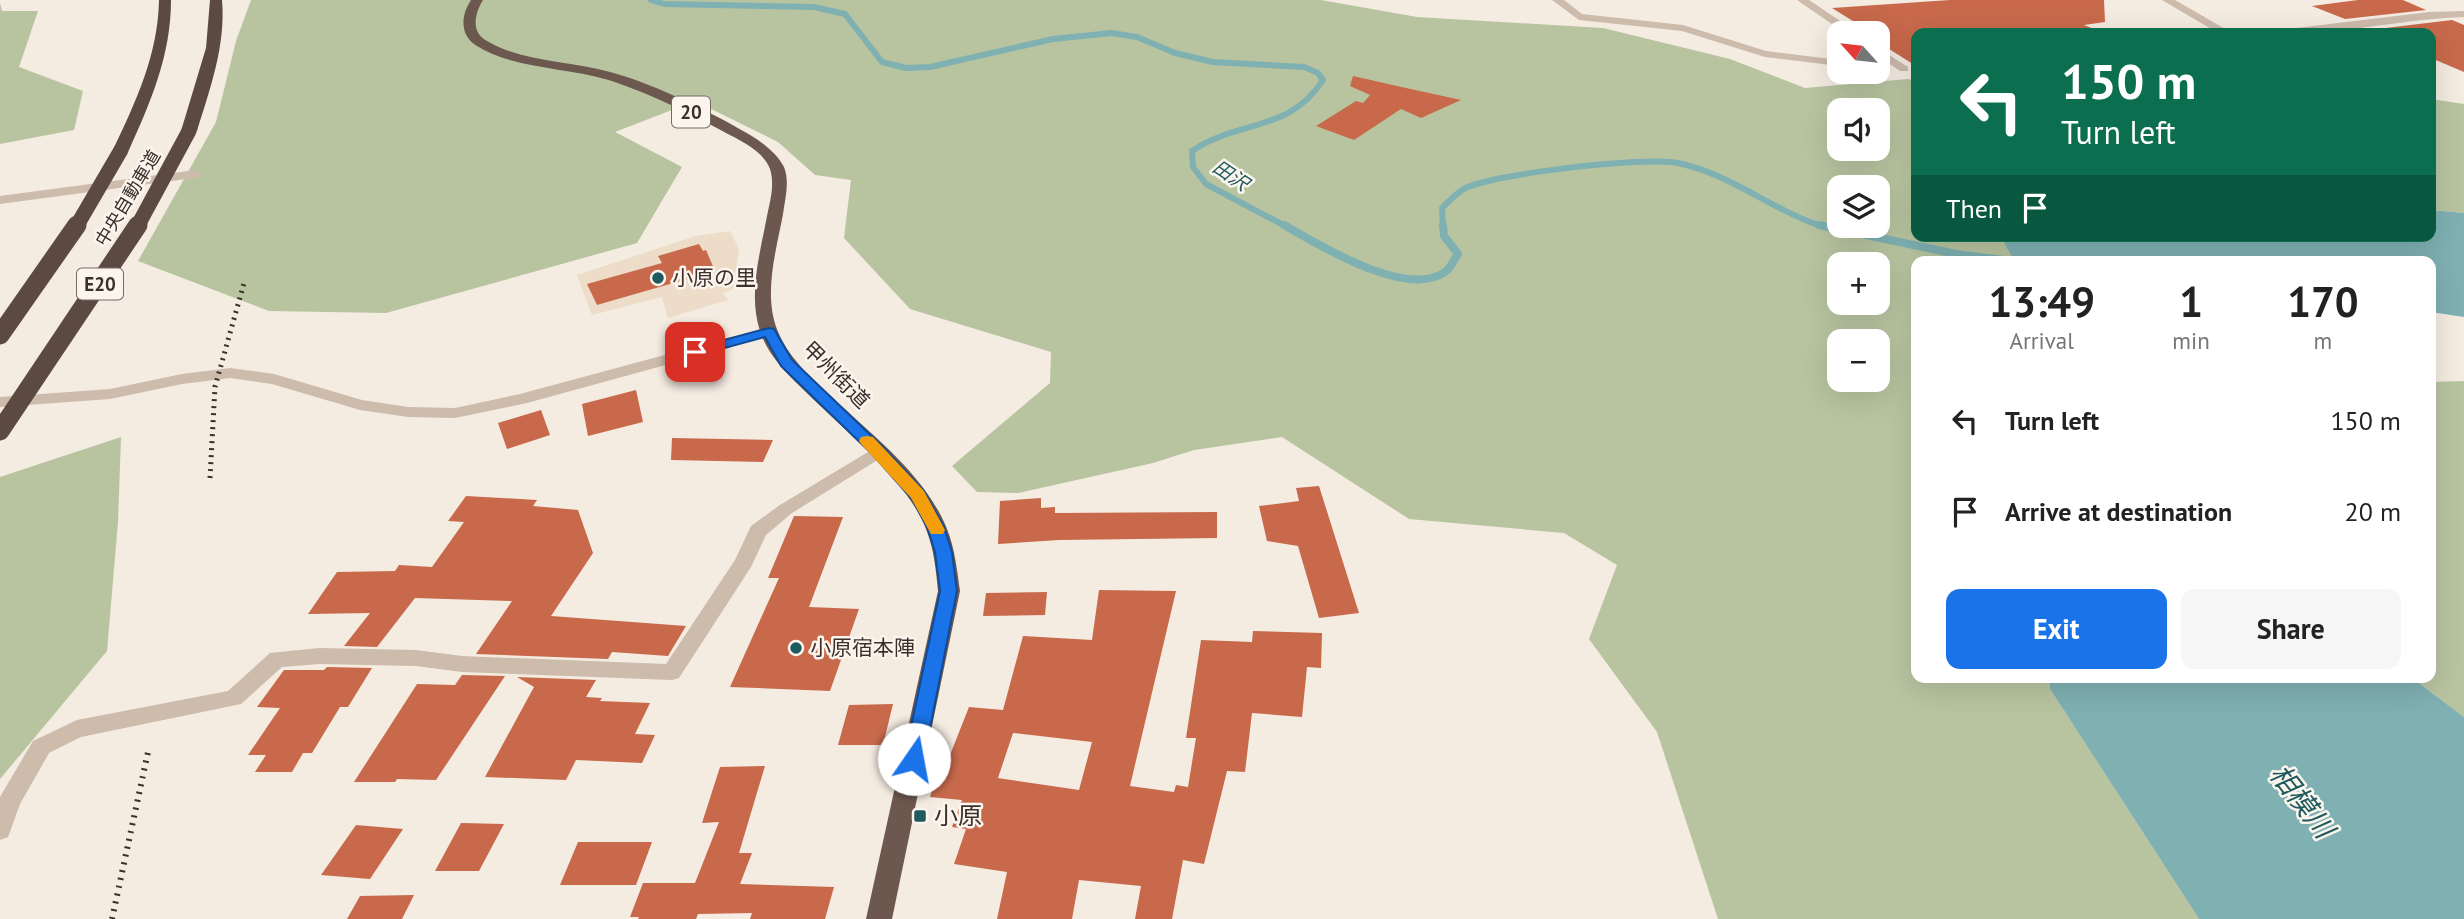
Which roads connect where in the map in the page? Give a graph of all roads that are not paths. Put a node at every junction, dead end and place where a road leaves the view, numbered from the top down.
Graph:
1 (165, 0) edge
2 (216, 0) edge
3 (477, 0) edge
4 (1557, 0) edge
5 (1802, 0) edge
6 (2167, 0) edge
7 (2464, 14) edge
8 (1834, 21) edge
9 (2217, 28) edge
10 (2321, 28) edge
11 (1890, 59) edge
12 (1827, 62) edge
13 (1890, 68) edge
14 (196, 174) dead end
15 (0, 200) edge
16 (769, 332) junction
17 (0, 335) edge
18 (0, 402) edge
19 (0, 431) edge
20 (878, 452) junction
21 (0, 830) edge
22 (879, 919) edge

1 - 17 highway, 中央自動車道 / E20, bridge
2 - 19 highway, 中央自動車道 / E20, bridge
3 - 16 highway, 甲州街道 / 20
4 - 12 street
5 - 8 street
6 - 9 street
7 - 10 street
11 - 13 street
14 - 15 street
16 - 18 street
16 - 20 highway, 甲州街道 / 20
20 - 21 street
20 - 22 highway, 甲州街道 / 20

